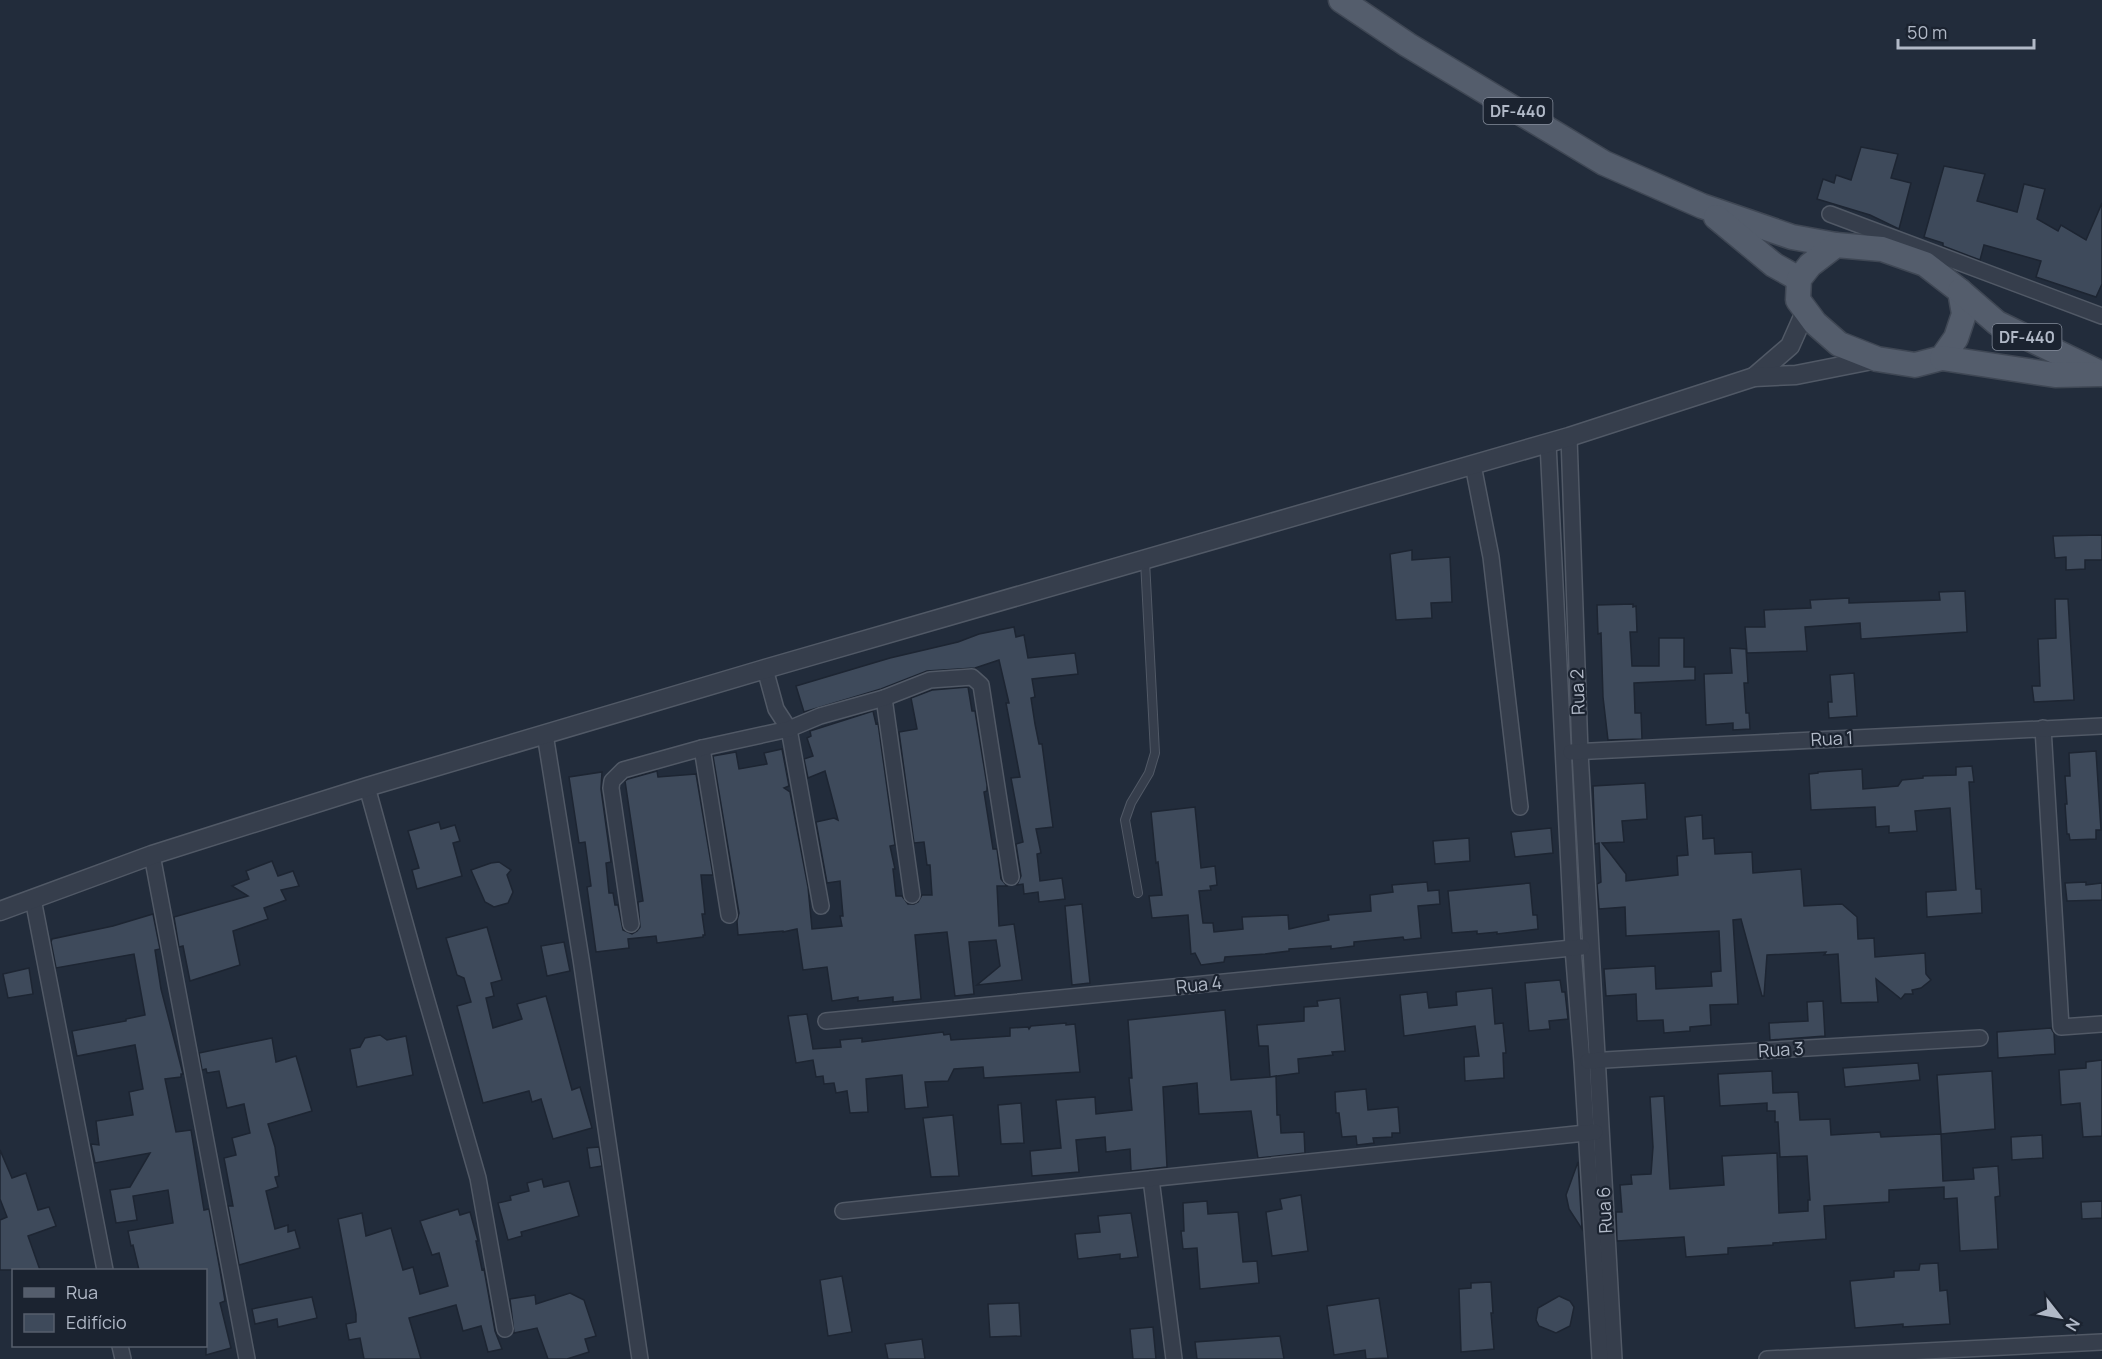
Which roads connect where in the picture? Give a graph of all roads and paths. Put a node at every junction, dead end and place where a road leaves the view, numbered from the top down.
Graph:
1 (1341, 0) edge
2 (1702, 206) junction
3 (1830, 214) dead end
4 (1836, 245) junction
5 (1799, 279) junction
6 (1960, 291) junction
7 (1806, 310) junction
8 (2102, 316) edge
9 (1942, 358) junction
10 (1877, 359) junction
11 (2102, 374) edge
12 (1754, 377) junction
13 (1569, 437) junction
14 (1548, 443) junction
15 (1473, 465) junction
16 (1144, 560) junction
17 (1574, 589) junction
18 (1555, 590) junction
19 (765, 669) junction
20 (884, 698) junction
21 (2102, 726) edge
22 (2043, 728) junction
23 (789, 729) junction
24 (545, 734) junction
25 (702, 748) junction
26 (1580, 752) junction
27 (1562, 753) junction
28 (367, 787) junction
29 (1520, 807) dead end
30 (1567, 843) junction
31 (1585, 845) junction
32 (152, 855) junction
33 (1011, 877) dead end
34 (1138, 893) dead end
35 (912, 895) dead end
36 (33, 899) junction
37 (821, 906) dead end
38 (0, 911) edge
39 (729, 915) dead end
40 (630, 924) dead end
41 (1591, 946) junction
42 (1573, 948) junction
43 (1586, 1012) junction
44 (826, 1021) dead end
45 (2102, 1024) edge
46 (1980, 1038) dead end
47 (1589, 1061) junction
48 (1594, 1132) junction
49 (1151, 1179) junction
50 (843, 1211) dead end
51 (105, 1269) edge
52 (505, 1329) dead end
53 (2102, 1342) edge
54 (247, 1359) edge
55 (640, 1359) edge
56 (1174, 1359) edge
57 (1600, 1359) edge
58 (1614, 1359) edge
59 (1767, 1359) edge

1 - 2 main road, DF-440
2 - 4 main road, DF-440
2 - 5 main road, DF-440
3 - 8 street
4 - 5 main road
4 - 6 main road
5 - 7 main road
6 - 9 main road
6 - 11 main road, DF-440
7 - 10 main road
7 - 12 street
9 - 10 main road
9 - 11 main road, DF-440
10 - 12 street
12 - 13 street
13 - 14 street
13 - 17 street, Rua 2
14 - 15 street
14 - 18 street, Rua 2
15 - 16 street
15 - 29 street
16 - 19 street
16 - 34 lane
17 - 18 street
17 - 26 street, Rua 2
18 - 27 street, Rua 2
19 - 23 street
19 - 24 street
20 - 23 street
20 - 33 street
20 - 35 street
21 - 22 street, Rua 1
22 - 26 street, Rua 1
22 - 45 street
23 - 25 street
23 - 37 street
24 - 28 street
24 - 55 street
25 - 39 street
25 - 40 street
26 - 27 street, Rua 1
26 - 31 street, Rua 2
27 - 30 street, Rua 2
28 - 32 street
28 - 52 street
30 - 31 street
30 - 42 street, Rua 2
31 - 41 street, Rua 2
32 - 36 street
32 - 54 street
36 - 38 street
36 - 51 street
41 - 42 street, Rua 4
41 - 43 street
42 - 43 street
42 - 44 street, Rua 4
43 - 47 street
46 - 47 street, Rua 3
47 - 48 street, Rua 6
48 - 49 street
48 - 57 street, Rua 6
48 - 58 street, Rua 6
49 - 50 street
49 - 56 street
53 - 59 street

